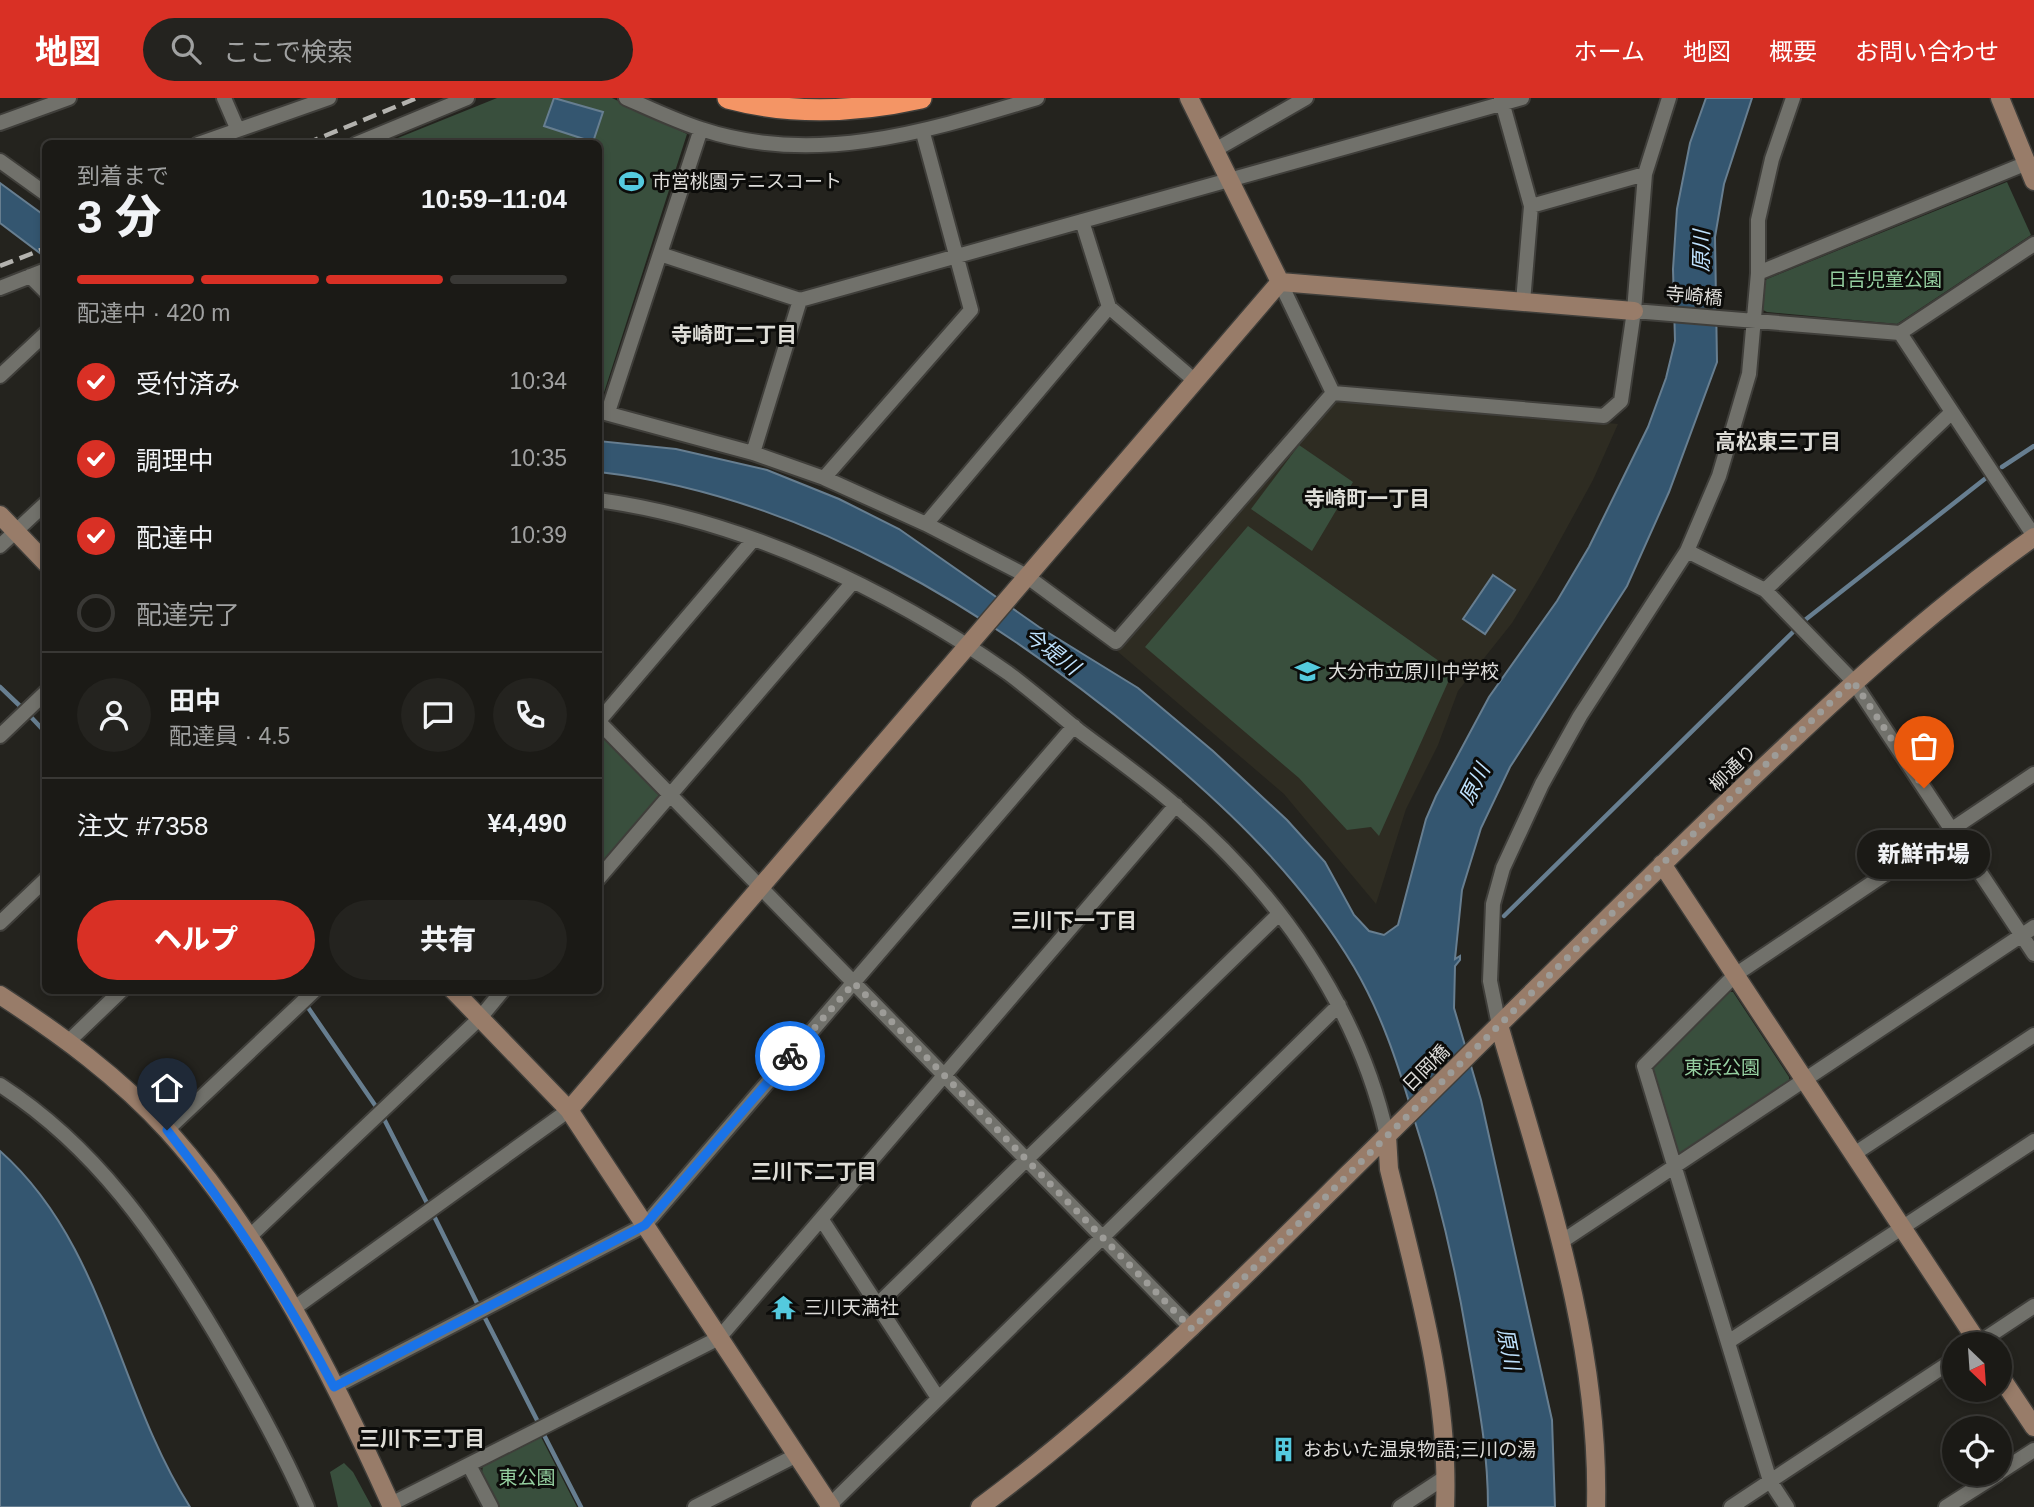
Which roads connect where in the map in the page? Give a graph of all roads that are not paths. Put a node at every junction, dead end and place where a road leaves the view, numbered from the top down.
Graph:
1 (69, 98) edge
2 (224, 98) edge
3 (329, 98) edge
4 (467, 98) edge
5 (626, 98) edge
6 (728, 98) edge
7 (921, 98) edge
8 (1037, 98) edge
9 (1189, 98) edge
10 (1306, 98) edge
11 (1522, 98) edge
12 (1669, 98) edge
13 (1793, 98) edge
14 (2000, 98) edge
15 (1502, 101) edge
16 (0, 123) edge
17 (237, 128) junction
18 (701, 129) junction
19 (923, 133) junction
20 (208, 140) edge
21 (366, 140) edge
22 (1214, 150) junction
23 (0, 161) edge
24 (2027, 163) junction
25 (1645, 174) junction
26 (1229, 180) junction
27 (2034, 181) edge
28 (42, 191) edge
29 (1531, 206) junction
30 (1082, 221) junction
31 (2034, 244) edge
32 (660, 254) junction
33 (956, 256) junction
34 (39, 273) edge
35 (1758, 273) junction
36 (1280, 282) junction
37 (0, 288) edge
38 (800, 300) junction
39 (1523, 302) junction
40 (1109, 307) junction
41 (1634, 311) junction
42 (1753, 321) junction
43 (1900, 333) junction
44 (42, 337) edge
45 (0, 376) edge
46 (1194, 380) junction
47 (1333, 393) junction
48 (603, 412) edge
49 (1952, 412) junction
50 (753, 453) junction
51 (824, 478) junction
52 (602, 501) edge
53 (42, 507) edge
54 (0, 516) edge
55 (926, 524) junction
56 (15, 531) junction
57 (2034, 536) edge
58 (753, 540) junction
59 (0, 546) edge
60 (1687, 551) junction
61 (42, 559) edge
62 (1025, 575) junction
63 (853, 582) junction
64 (1765, 590) junction
65 (965, 646) junction
66 (1853, 681) junction
67 (42, 696) edge
68 (602, 718) edge
69 (602, 725) edge
70 (1074, 726) junction
71 (0, 736) edge
72 (2034, 774) edge
73 (671, 795) junction
74 (1176, 805) junction
75 (1952, 830) junction
76 (1662, 864) junction
77 (602, 871) edge
78 (42, 883) edge
79 (762, 888) junction
80 (1279, 914) junction
81 (0, 923) edge
82 (2028, 932) edge
83 (2034, 954) edge
84 (1735, 975) junction
85 (854, 983) junction
86 (118, 994) edge
87 (311, 994) edge
88 (457, 994) edge
89 (500, 994) edge
90 (0, 995) edge
91 (1339, 1004) junction
92 (480, 1018) junction
93 (1499, 1025) junction
94 (2034, 1035) edge
95 (70, 1040) junction
96 (1477, 1047) joint
97 (945, 1077) junction
98 (1805, 1080) junction
99 (0, 1085) edge
100 (569, 1110) junction
101 (167, 1130) junction
102 (1387, 1136) junction
103 (2034, 1141) edge
104 (1854, 1154) junction
105 (1026, 1160) junction
106 (1674, 1167) junction
107 (822, 1220) junction
108 (645, 1225) junction
109 (1903, 1228) junction
110 (1102, 1237) junction
111 (248, 1238) junction
112 (1561, 1242) junction
113 (877, 1305) junction
114 (2034, 1306) edge
115 (293, 1309) junction
116 (1192, 1329) junction
117 (1970, 1332) edge
118 (1996, 1332) edge
119 (719, 1338) junction
120 (1728, 1342) junction
121 (1942, 1368) edge
122 (334, 1387) junction
123 (2012, 1394) edge
124 (938, 1398) junction
125 (2034, 1427) edge
126 (2034, 1450) edge
127 (797, 1455) junction
128 (2012, 1464) edge
129 (469, 1465) junction
130 (1447, 1476) junction
131 (1770, 1481) junction
132 (1979, 1486) edge
133 (392, 1506) edge
134 (831, 1506) edge
135 (307, 1507) edge
136 (491, 1507) edge
137 (695, 1507) edge
138 (980, 1507) edge
139 (1400, 1507) edge
140 (1446, 1507) edge
141 (1596, 1507) edge
142 (1731, 1507) edge
143 (1787, 1507) edge
144 (1946, 1507) edge

1 - 16 street
2 - 17 street
3 - 17 street
4 - 21 street
5 - 18 street
6 - 7 highway
8 - 19 street
9 - 22 street
10 - 22 street
11 - 15 street
12 - 25 street
13 - 35 street
14 - 24 street
15 - 26 street
15 - 29 street
17 - 20 street
18 - 19 street
18 - 32 street
19 - 33 street
22 - 26 street
23 - 28 street
24 - 27 street
24 - 35 street
25 - 29 street
25 - 41 street
26 - 30 street
26 - 36 street
29 - 39 street
30 - 33 street
30 - 40 street
31 - 43 street
32 - 38 street
32 - 48 street
33 - 38 street
33 - 51 street
34 - 37 street
35 - 42 street
36 - 39 street
36 - 46 street
36 - 47 street
38 - 50 street
39 - 41 street
40 - 46 street
40 - 55 street
41 - 42 street, 寺崎橋
41 - 47 street
42 - 43 street, 寺崎橋
42 - 60 street
43 - 49 street
44 - 45 street
46 - 62 street
47 - 62 street
48 - 50 street
49 - 57 street
49 - 64 street
50 - 51 street
51 - 55 street
52 - 58 street
53 - 56 street
54 - 56 street
55 - 62 street
56 - 59 street
56 - 61 street
57 - 66 street, 柳通り
58 - 63 street
58 - 68 street
60 - 64 street
60 - 93 street
62 - 65 street
63 - 65 street
63 - 73 street
64 - 66 street
65 - 70 street
65 - 79 street
66 - 75 street
66 - 76 street, 柳通り
67 - 71 street
69 - 73 street
70 - 74 street
70 - 85 street
72 - 75 street
73 - 77 street
73 - 79 street
74 - 80 street
74 - 97 street
75 - 82 street
75 - 84 street
76 - 84 street
76 - 93 street, 柳通り
78 - 81 street
79 - 85 street
79 - 100 street
80 - 91 street
80 - 105 street
82 - 83 street
82 - 98 street
84 - 98 street
84 - 106 street
85 - 97 street
85 - 108 street
86 - 95 street
87 - 101 street
88 - 92 street
89 - 92 street
90 - 95 street
91 - 102 street
91 - 110 street
92 - 100 street
92 - 111 street
93 - 96 street, 柳通り
93 - 112 street
94 - 104 street
95 - 101 street
96 - 102 street, 日岡橋
97 - 105 street
97 - 107 street
98 - 104 street
98 - 106 street
99 - 135 street
100 - 108 street
100 - 115 street
101 - 111 street
102 - 116 street, 日岡橋
102 - 130 street
103 - 109 street
104 - 109 street
105 - 110 street
105 - 113 street
106 - 112 street
106 - 120 street
107 - 113 street
107 - 119 street
108 - 119 street
108 - 122 street
109 - 117 street
109 - 120 street
110 - 116 street
110 - 124 street
111 - 115 street
112 - 141 street
113 - 124 street
114 - 118 street
115 - 122 street
116 - 138 street, 日岡橋
119 - 127 street
119 - 129 street
120 - 131 street
121 - 131 street
122 - 133 street
123 - 125 street
124 - 134 street
126 - 128 street
127 - 134 street
127 - 137 street
129 - 133 street
129 - 136 street
130 - 139 street
130 - 140 street
131 - 142 street
131 - 143 street
132 - 144 street

